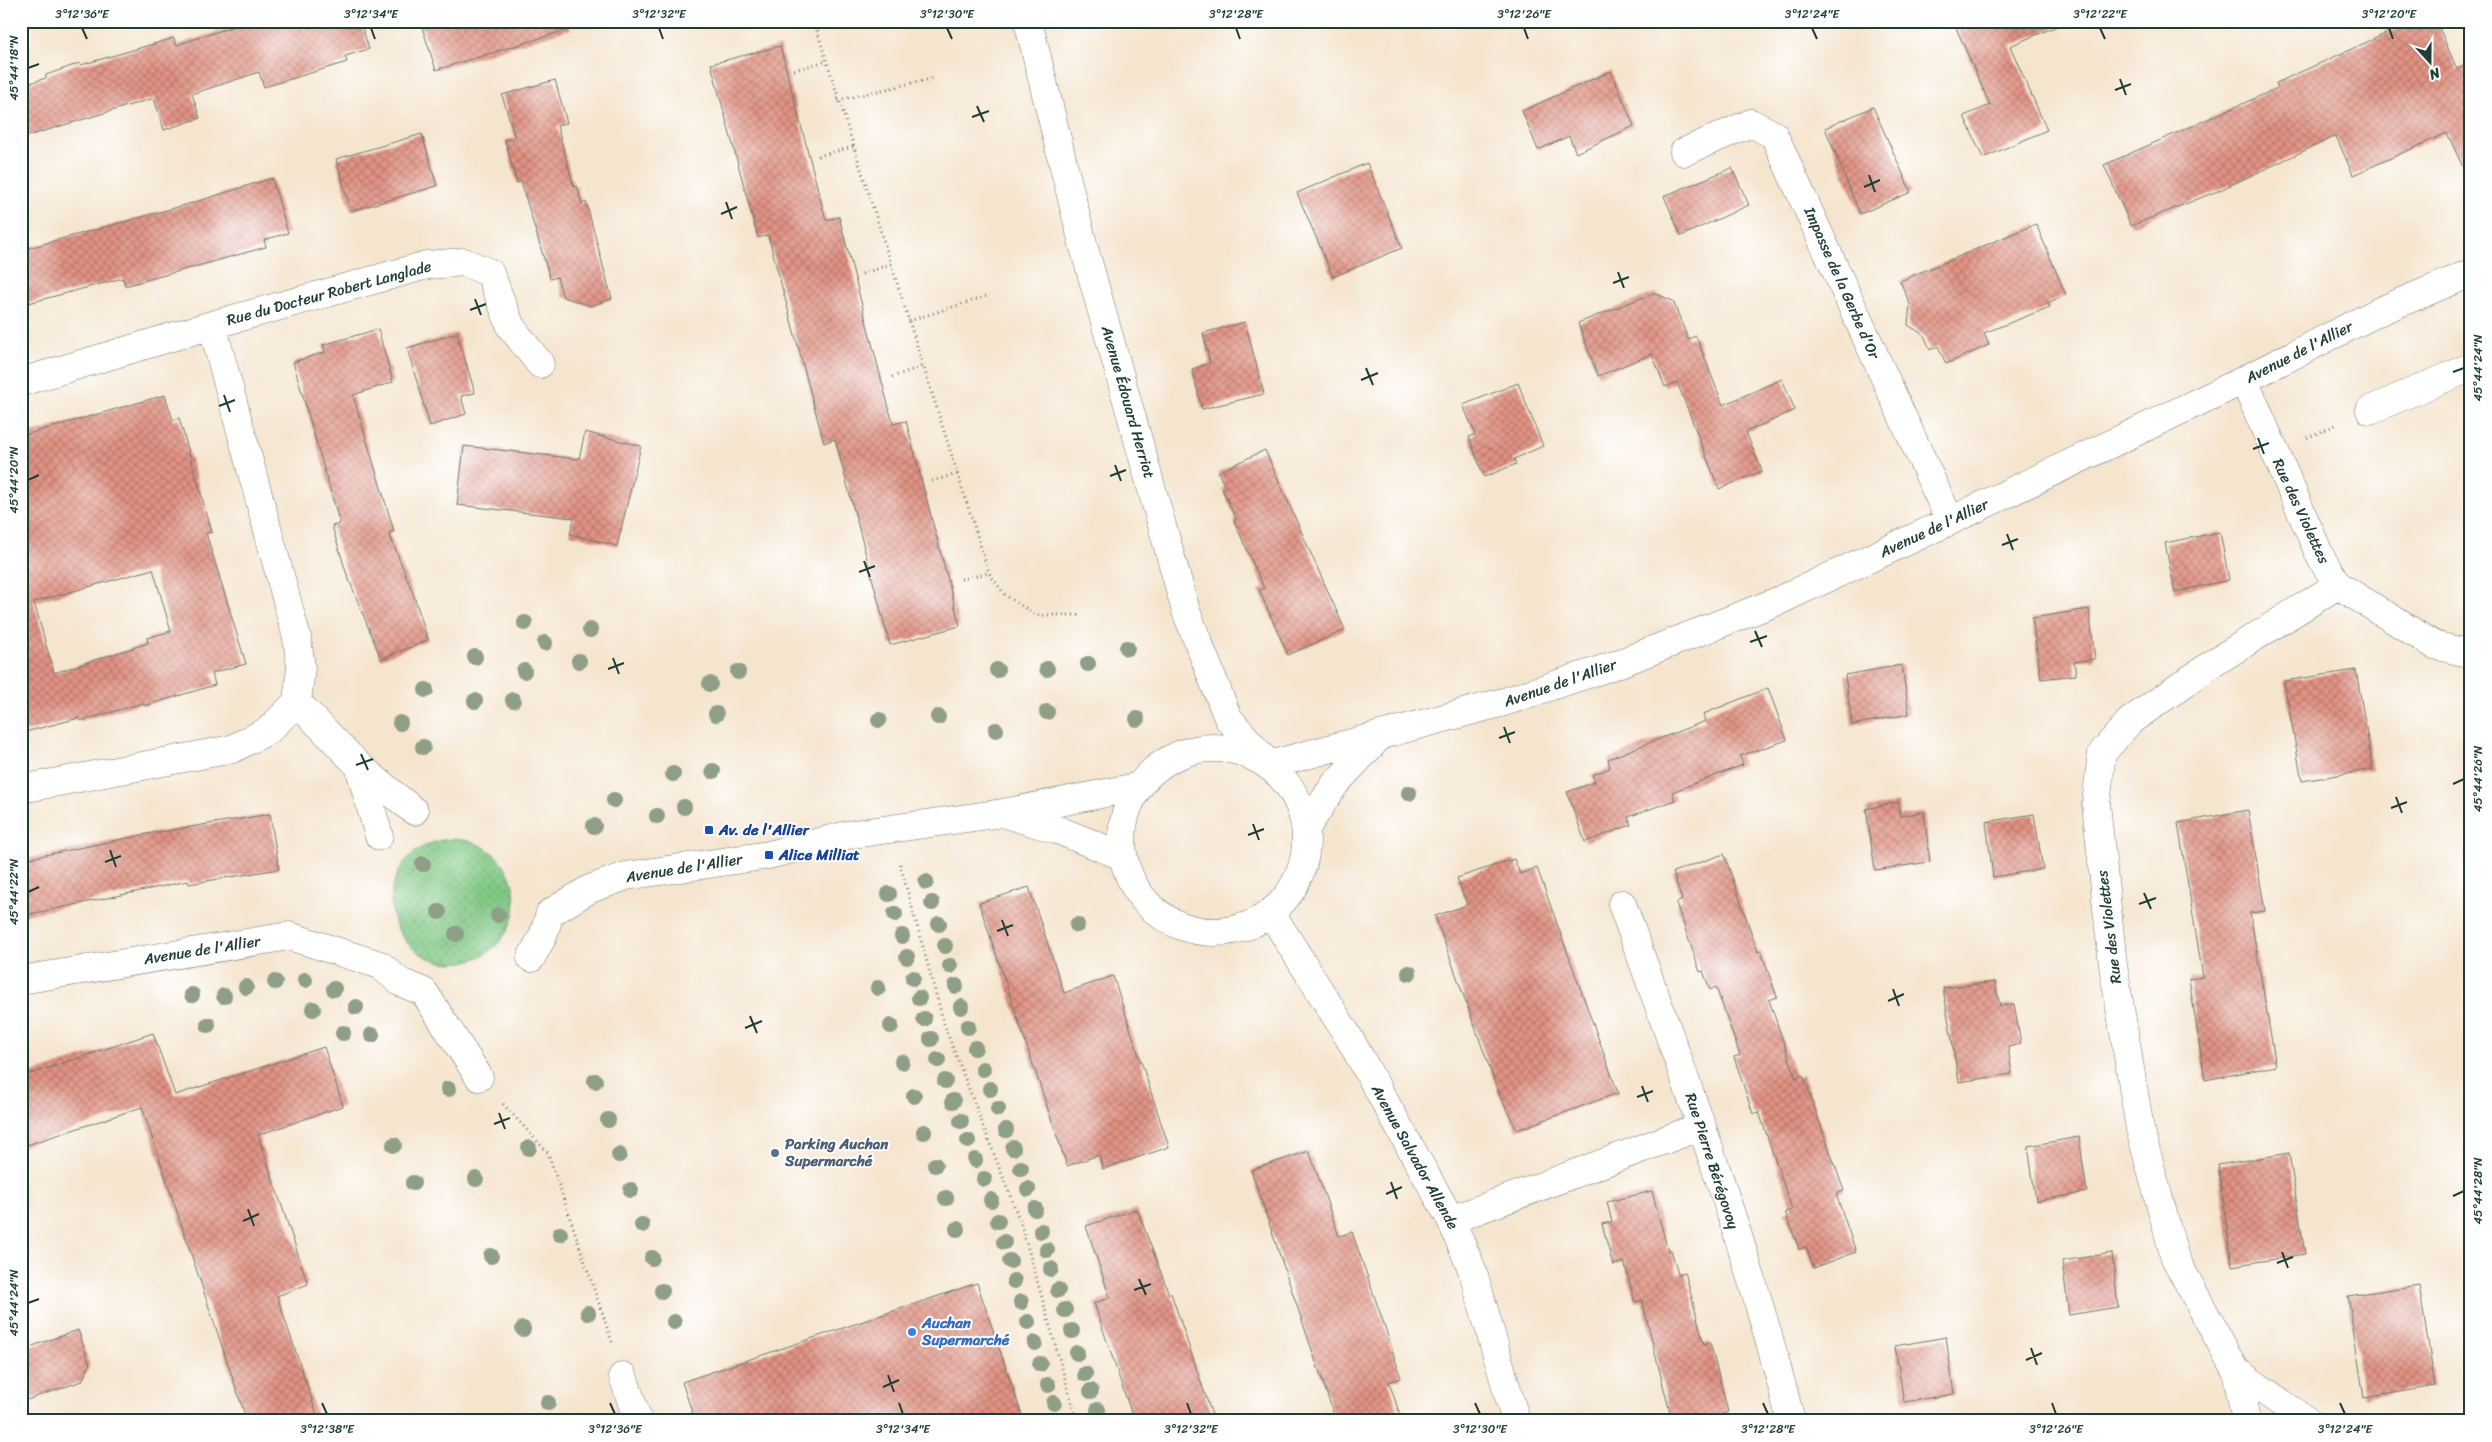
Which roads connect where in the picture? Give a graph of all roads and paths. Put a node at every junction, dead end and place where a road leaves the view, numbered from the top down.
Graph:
1 (814, 21) edge
2 (1028, 21) edge
3 (827, 61) junction
4 (794, 70) dead end
5 (934, 78) dead end
6 (838, 100) junction
7 (853, 147) junction
8 (1684, 152) dead end
9 (818, 156) dead end
10 (891, 264) junction
11 (2471, 273) edge
12 (862, 274) dead end
13 (990, 295) dead end
14 (909, 322) junction
15 (212, 325) junction
16 (540, 364) dead end
17 (923, 366) junction
18 (2471, 367) edge
19 (892, 377) dead end
20 (2244, 380) junction
21 (21, 382) edge
22 (2370, 410) joint
23 (2274, 452) junction
24 (957, 474) junction
25 (932, 481) dead end
26 (1950, 522) junction
27 (989, 573) junction
28 (961, 580) dead end
29 (2338, 585) junction
30 (1081, 615) dead end
31 (2471, 654) edge
32 (297, 702) junction
33 (1379, 737) junction
34 (1269, 765) junction
35 (359, 766) junction
36 (1138, 788) junction
37 (21, 790) edge
38 (414, 811) dead end
39 (1003, 812) junction
40 (901, 827) junction
41 (1306, 828) junction
42 (379, 836) dead end
43 (1122, 856) junction
44 (1622, 904) dead end
45 (1271, 913) junction
46 (531, 958) dead end
47 (21, 980) edge
48 (479, 1077) joint
49 (1702, 1126) junction
50 (1451, 1220) junction
51 (2236, 1371) junction
52 (623, 1376) joint
53 (638, 1421) edge
54 (1077, 1421) edge
55 (1516, 1421) edge
56 (1791, 1421) edge
57 (2246, 1421) edge
58 (2307, 1421) edge

1 - 3 path
2 - 34 street, Avenue Édouard Herriot
3 - 4 path
3 - 6 path
5 - 6 path
6 - 7 path
7 - 9 path
7 - 10 path
8 - 26 street, Impasse de la Gerbe d'Or
10 - 12 path
10 - 14 path
11 - 20 street, Avenue de l'Allier
13 - 14 path
14 - 17 path
15 - 16 street, Rue du Docteur Robert Langlade
15 - 21 street, Rue du Docteur Robert Langlade
15 - 32 street, Rue du Docteur Robert Langlade
17 - 19 path
17 - 24 path
18 - 22 street
20 - 23 street, Rue des Violettes
20 - 26 street, Avenue de l'Allier
22 - 23 path
23 - 29 street, Rue des Violettes
24 - 25 path
24 - 27 path
26 - 33 street, Avenue de l'Allier
27 - 28 path
27 - 30 path
29 - 31 street, Rue des Violettes
29 - 51 street, Rue des Violettes
32 - 35 street
32 - 37 street
33 - 34 street, Avenue de l'Allier
33 - 41 street
34 - 36 street
34 - 41 street
35 - 38 street
35 - 42 street
36 - 39 street, Avenue de l'Allier
36 - 43 street
39 - 40 street, Avenue de l'Allier
39 - 43 street, Avenue de l'Allier
40 - 46 street, Avenue de l'Allier
40 - 54 path
41 - 45 street
43 - 45 street
44 - 49 street, Rue Pierre Bérégovoy
45 - 50 street, Avenue Salvador Allende
47 - 48 street, Avenue de l'Allier
48 - 52 path
49 - 50 street
49 - 56 street, Rue Pierre Bérégovoy
50 - 55 street, Avenue Salvador Allende
51 - 57 street, Rue des Violettes
51 - 58 street, Rue des Violettes
52 - 53 street

